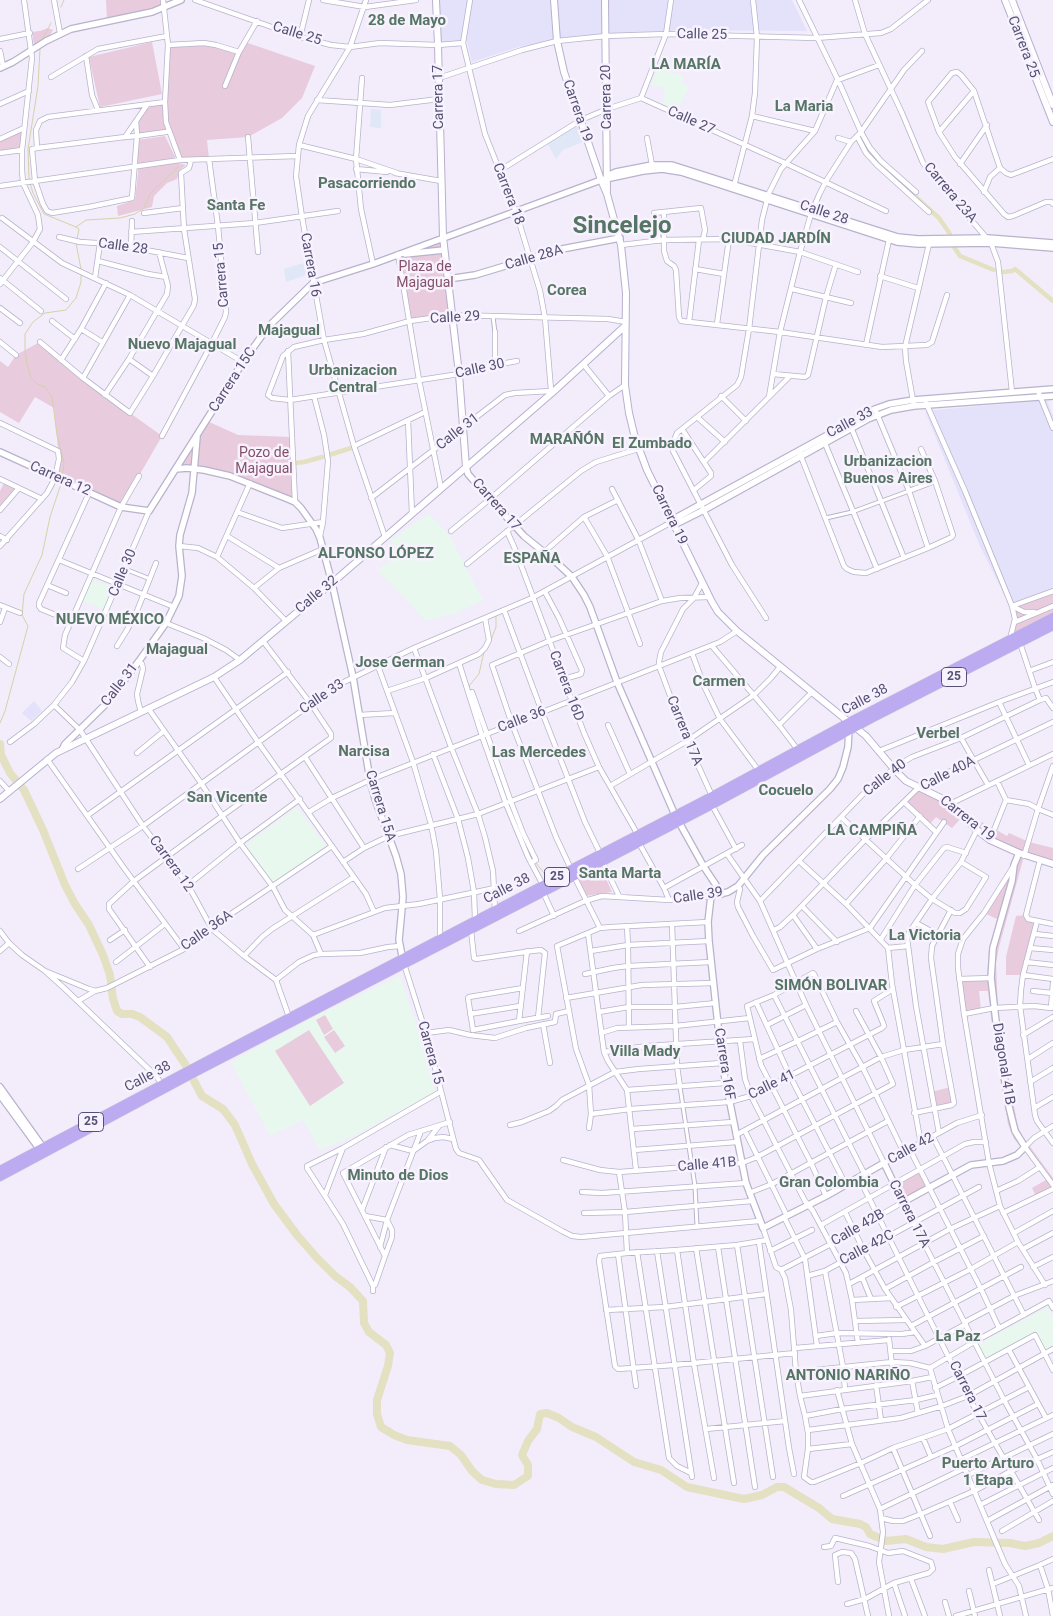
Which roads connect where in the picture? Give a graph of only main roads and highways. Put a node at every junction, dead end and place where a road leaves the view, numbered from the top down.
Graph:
1 (436, 0) edge
2 (554, 0) edge
3 (605, 0) edge
4 (1005, 0) edge
5 (1012, 0) edge
6 (1051, 94) edge
7 (1053, 105) edge
8 (1053, 122) edge
9 (606, 178) junction
10 (607, 194) joint
11 (625, 324) junction
12 (466, 467) junction
13 (1053, 617) edge
14 (1053, 626) edge
15 (849, 722) junction
16 (852, 729) junction
17 (0, 799) edge
18 (677, 819) junction
19 (1053, 864) edge
20 (543, 888) junction
21 (403, 961) junction
22 (195, 1070) junction
23 (43, 1150) junction
24 (0, 1170) edge
25 (0, 1177) edge

1 - 12 main road, Carrera 17
2 - 9 main road, Carrera 19
3 - 9 main road, Carrera 20
4 - 8 main road, Carrera 25
5 - 6 main road, Carrera 25
6 - 7 main road, Carrera 25
9 - 10 main road, Carrera 20
10 - 11 main road, Carrera 19
11 - 12 main road, Calle 32
11 - 15 main road, Carrera 19
12 - 17 main road, Calle 32
13 - 15 highway, Calle 38 / 25
14 - 16 highway, Calle 38 / 25
15 - 16 main road, Carrera 19
15 - 18 highway, Calle 38 / 25
16 - 18 highway, Calle 38 / 25
16 - 19 main road, Carrera 19
18 - 20 highway, Calle 38 / 25
20 - 21 highway, Calle 38 / 25
20 - 21 highway, Calle 38 / 25
21 - 22 highway, Calle 38 / 25
21 - 22 highway, Calle 38 / 25
22 - 23 highway, Calle 38 / 25
23 - 24 highway, Calle 38 / 25
23 - 25 highway, Calle 38 / 25

